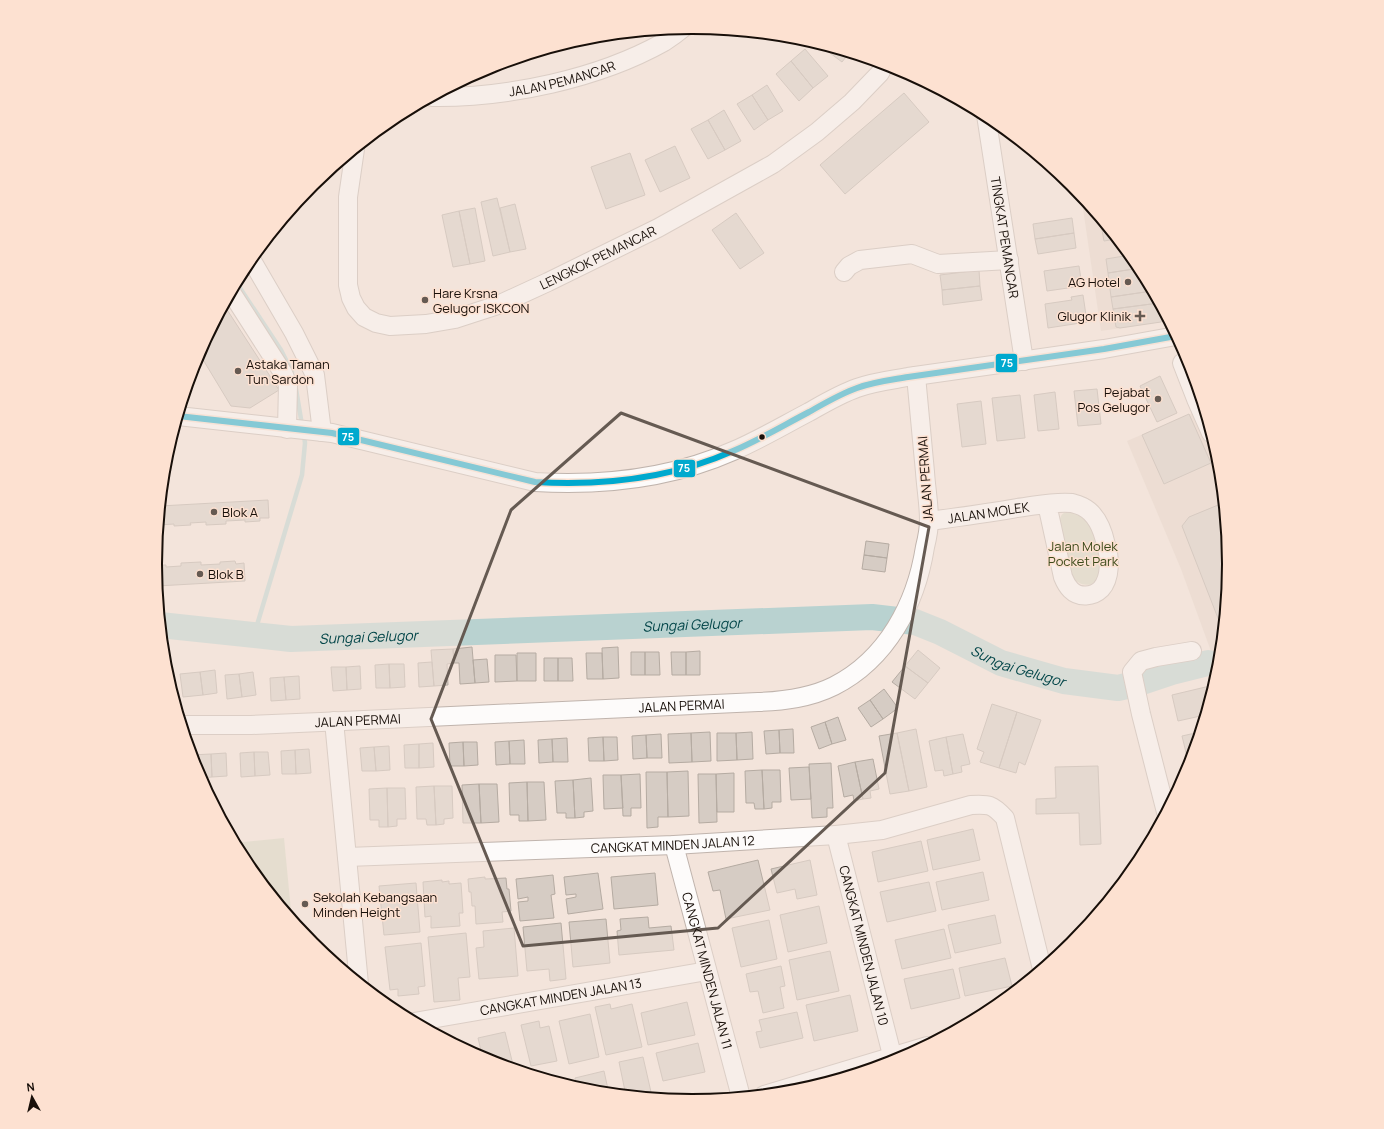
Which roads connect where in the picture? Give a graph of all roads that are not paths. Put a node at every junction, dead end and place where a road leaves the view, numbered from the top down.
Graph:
1 (674, 35) edge
2 (882, 69) edge
3 (442, 97) edge
4 (987, 123) edge
5 (354, 156) edge
6 (1009, 260) junction
7 (255, 265) edge
8 (844, 272) dead end
9 (234, 297) edge
10 (1171, 337) edge
11 (1024, 361) junction
12 (1182, 363) dead end
13 (916, 376) junction
14 (1195, 398) edge
15 (183, 417) edge
16 (304, 430) junction
17 (1047, 504) junction
18 (929, 521) junction
19 (1192, 652) dead end
20 (334, 721) junction
21 (187, 725) edge
22 (1164, 806) edge
23 (836, 836) junction
24 (674, 845) junction
25 (347, 857) junction
26 (1041, 964) edge
27 (707, 971) junction
28 (358, 976) edge
29 (421, 1021) edge
30 (899, 1053) edge
31 (892, 1055) junction
32 (799, 1084) edge
33 (740, 1092) edge

1 - 3 street, JALAN PEMANCAR
2 - 5 street, LENGKOK PEMANCAR
4 - 6 street, TINGKAT PEMANCAR
6 - 8 street
6 - 11 street, TINGKAT PEMANCAR
7 - 16 street
9 - 16 street
10 - 11 street
11 - 13 street
12 - 14 street
13 - 16 street
13 - 18 street, JALAN PERMAI
15 - 16 street
17 - 17 street, JALAN MOLEK
17 - 18 street, JALAN MOLEK
18 - 20 street, JALAN PERMAI
19 - 22 street
20 - 21 street, JALAN PERMAI
20 - 25 street
23 - 24 street, CANGKAT MINDEN JALAN 12
23 - 26 street, CANGKAT MINDEN JALAN 12
23 - 31 street, CANGKAT MINDEN JALAN 10
24 - 25 street, CANGKAT MINDEN JALAN 12
24 - 27 street, CANGKAT MINDEN JALAN 11
25 - 28 street
27 - 29 street, CANGKAT MINDEN JALAN 13
27 - 33 street, CANGKAT MINDEN JALAN 11
30 - 31 street
31 - 32 street

